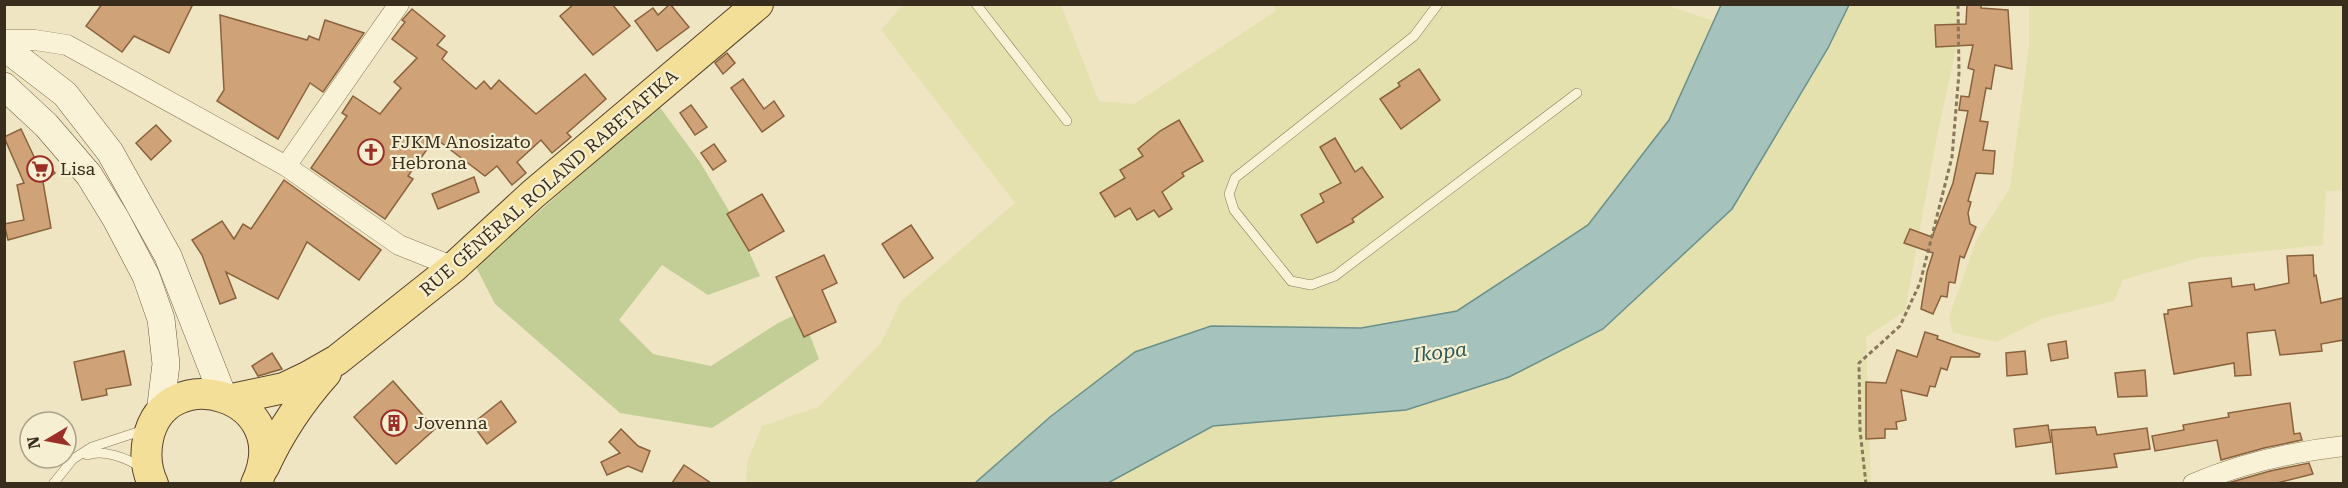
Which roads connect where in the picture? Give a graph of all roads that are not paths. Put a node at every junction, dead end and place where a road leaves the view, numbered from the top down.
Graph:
1 (399, 4) edge
2 (758, 4) edge
3 (976, 4) edge
4 (1438, 4) edge
5 (4, 40) edge
6 (4, 47) edge
7 (4, 86) edge
8 (1577, 93) dead end
9 (1067, 121) dead end
10 (114, 159) junction
11 (286, 166) junction
12 (89, 175) junction
13 (454, 267) junction
14 (337, 360) junction
15 (227, 398) junction
16 (155, 421) junction
17 (2343, 446) edge
18 (78, 456) edge
19 (78, 457) edge
20 (64, 470) edge
21 (259, 477) edge
22 (152, 480) edge
23 (53, 483) edge
24 (2193, 483) edge

1 - 11 street
2 - 13 main road, RUE GÉNÉRAL ROLAND RABETAFIKA
3 - 9 lane
4 - 8 lane
5 - 11 street
6 - 10 main road
7 - 12 main road
10 - 12 street
10 - 15 main road
11 - 13 street
12 - 16 main road
13 - 14 main road, RUE GÉNÉRAL ROLAND RABETAFIKA
14 - 15 main road
14 - 21 main road
15 - 16 main road
15 - 21 main road
16 - 18 lane
16 - 22 main road
17 - 24 street
19 - 22 lane
20 - 23 lane

